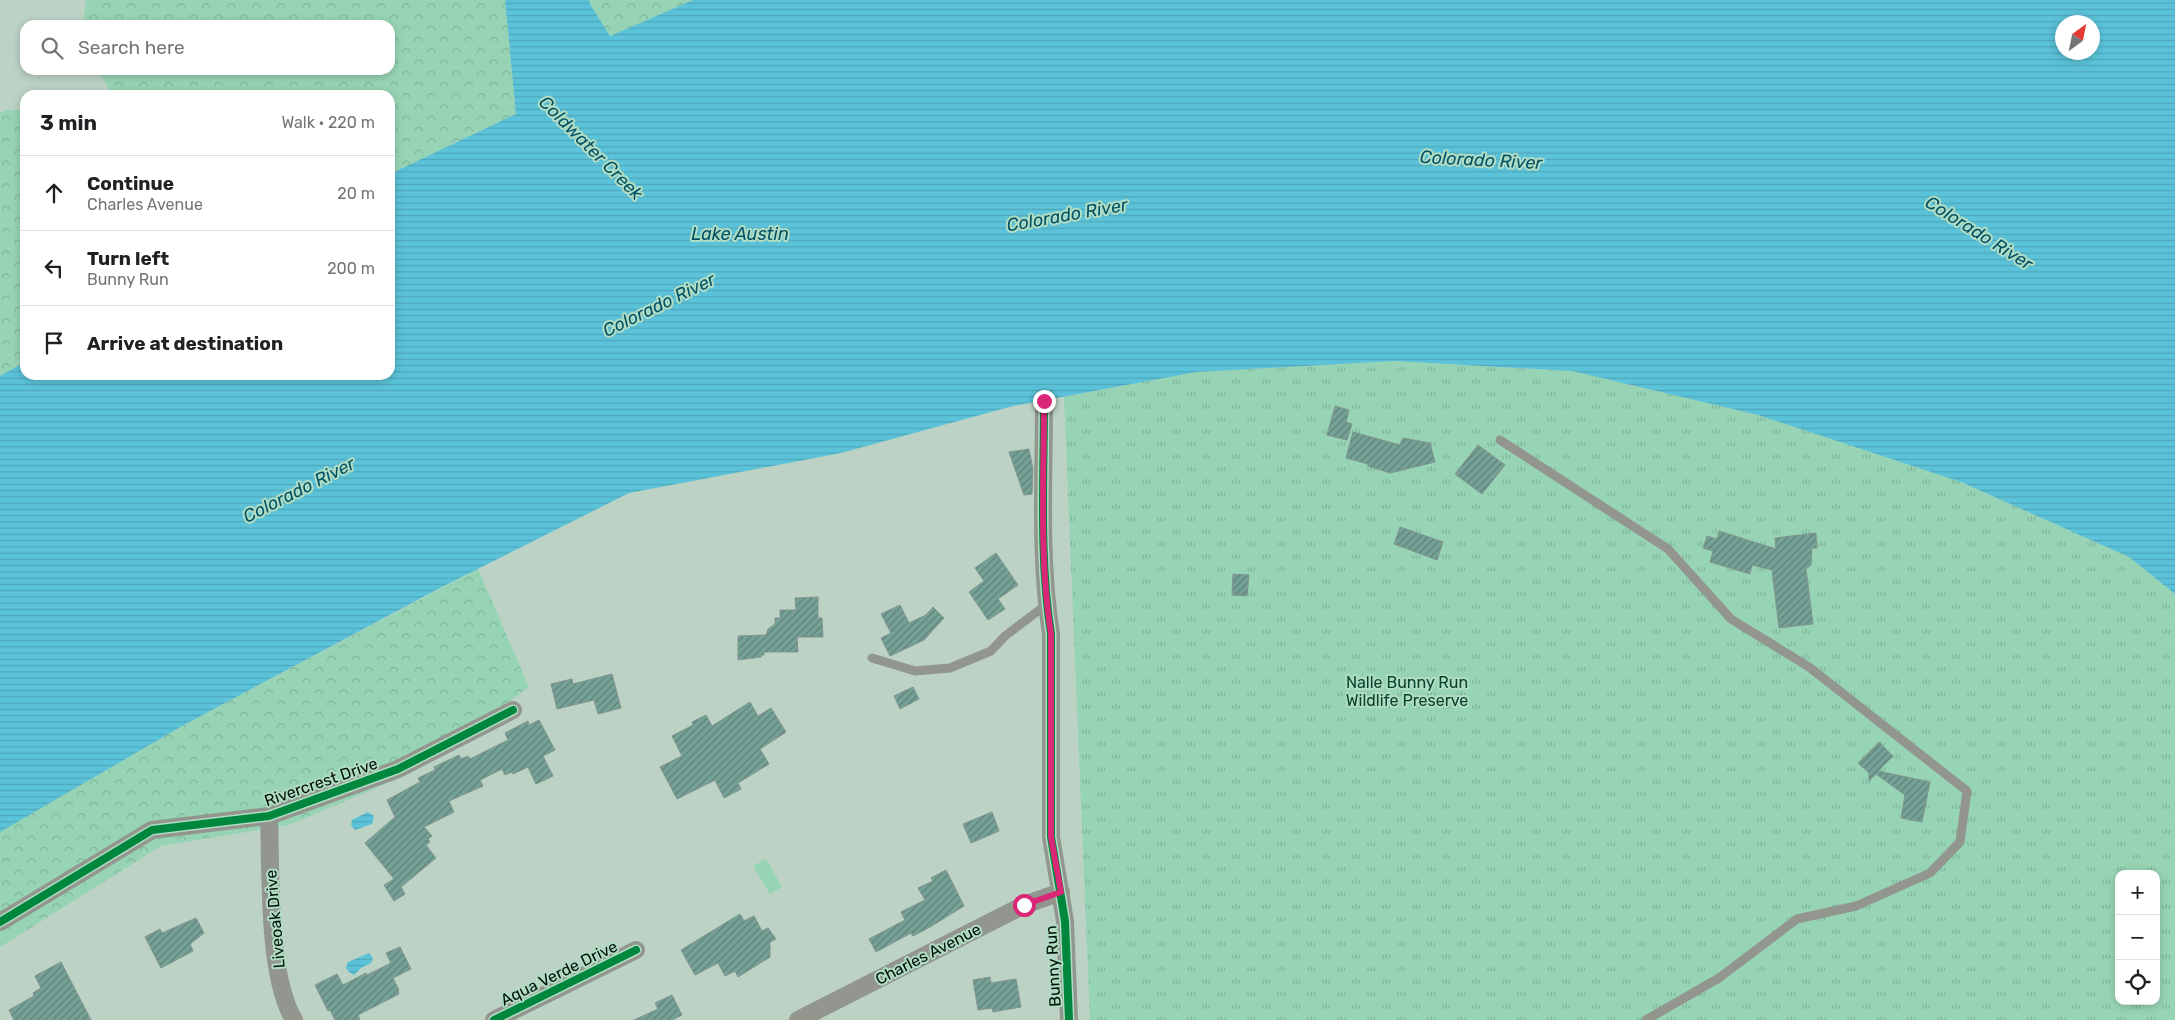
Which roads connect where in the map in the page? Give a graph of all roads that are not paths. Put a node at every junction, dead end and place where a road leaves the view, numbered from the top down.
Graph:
1 (1044, 401) dead end
2 (1500, 440) dead end
3 (1046, 605) junction
4 (872, 658) dead end
5 (512, 710) dead end
6 (269, 816) junction
7 (1061, 892) junction
8 (0, 922) edge
9 (636, 950) dead end
10 (294, 1020) edge
11 (494, 1020) edge
12 (798, 1020) edge
13 (1070, 1020) edge
14 (1646, 1020) edge

1 - 3 street, Bunny Run
2 - 14 lane
3 - 4 lane
3 - 7 street, Bunny Run
5 - 6 street, Rivercrest Drive
6 - 8 street, Rivercrest Drive
6 - 10 street, Liveoak Drive
7 - 12 street, Charles Avenue
7 - 13 street, Bunny Run
9 - 11 street, Aqua Verde Drive

